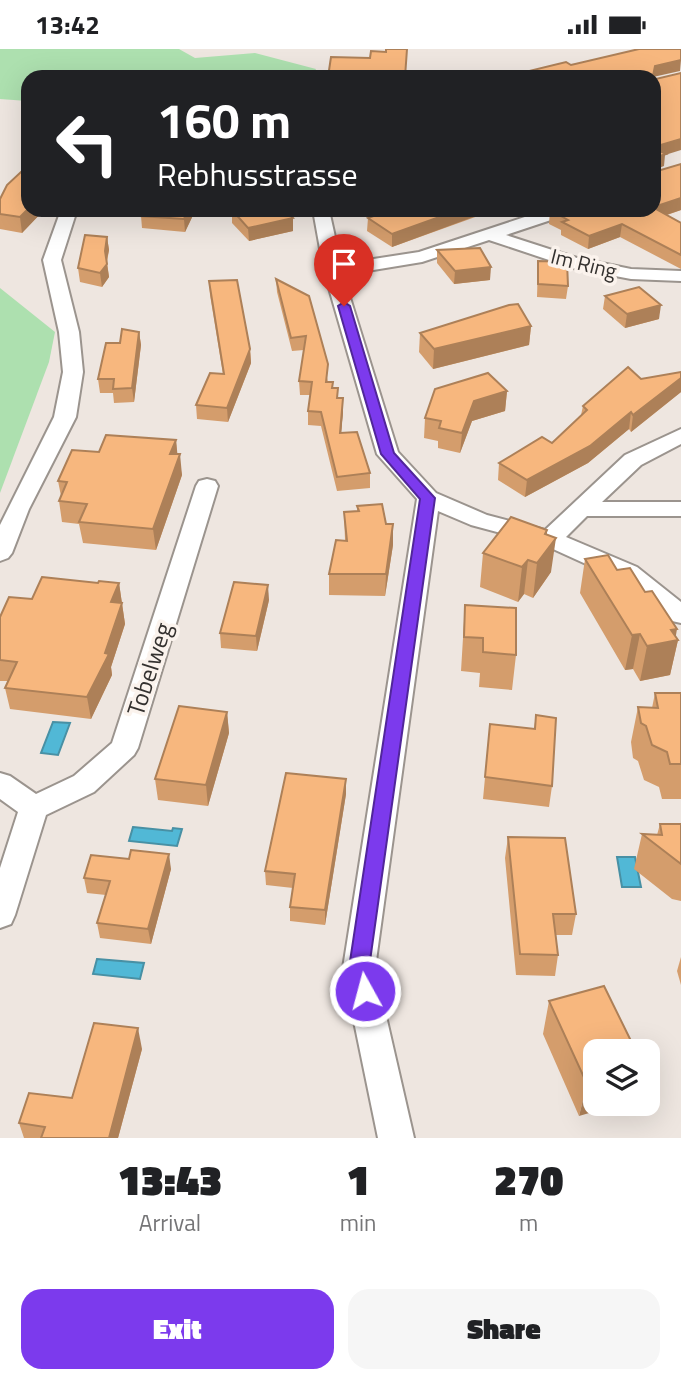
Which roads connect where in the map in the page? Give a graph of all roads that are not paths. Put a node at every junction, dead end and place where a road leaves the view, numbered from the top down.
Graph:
1 (67, 217) edge
2 (322, 217) edge
3 (543, 217) edge
4 (490, 235) junction
5 (333, 271) junction
6 (681, 276) edge
7 (681, 435) edge
8 (207, 487) dead end
9 (428, 498) junction
10 (583, 509) junction
11 (681, 509) edge
12 (550, 539) junction
13 (0, 554) edge
14 (681, 615) edge
15 (0, 784) edge
16 (34, 807) junction
17 (0, 915) edge
18 (396, 1138) edge

1 - 13 street
2 - 5 street
3 - 4 street
4 - 5 street
4 - 6 street, Im Ring
5 - 9 street
7 - 10 street
8 - 16 street, Tobelweg
9 - 12 street
9 - 18 street
10 - 11 street
10 - 12 street
12 - 14 street
15 - 16 street
16 - 17 street

